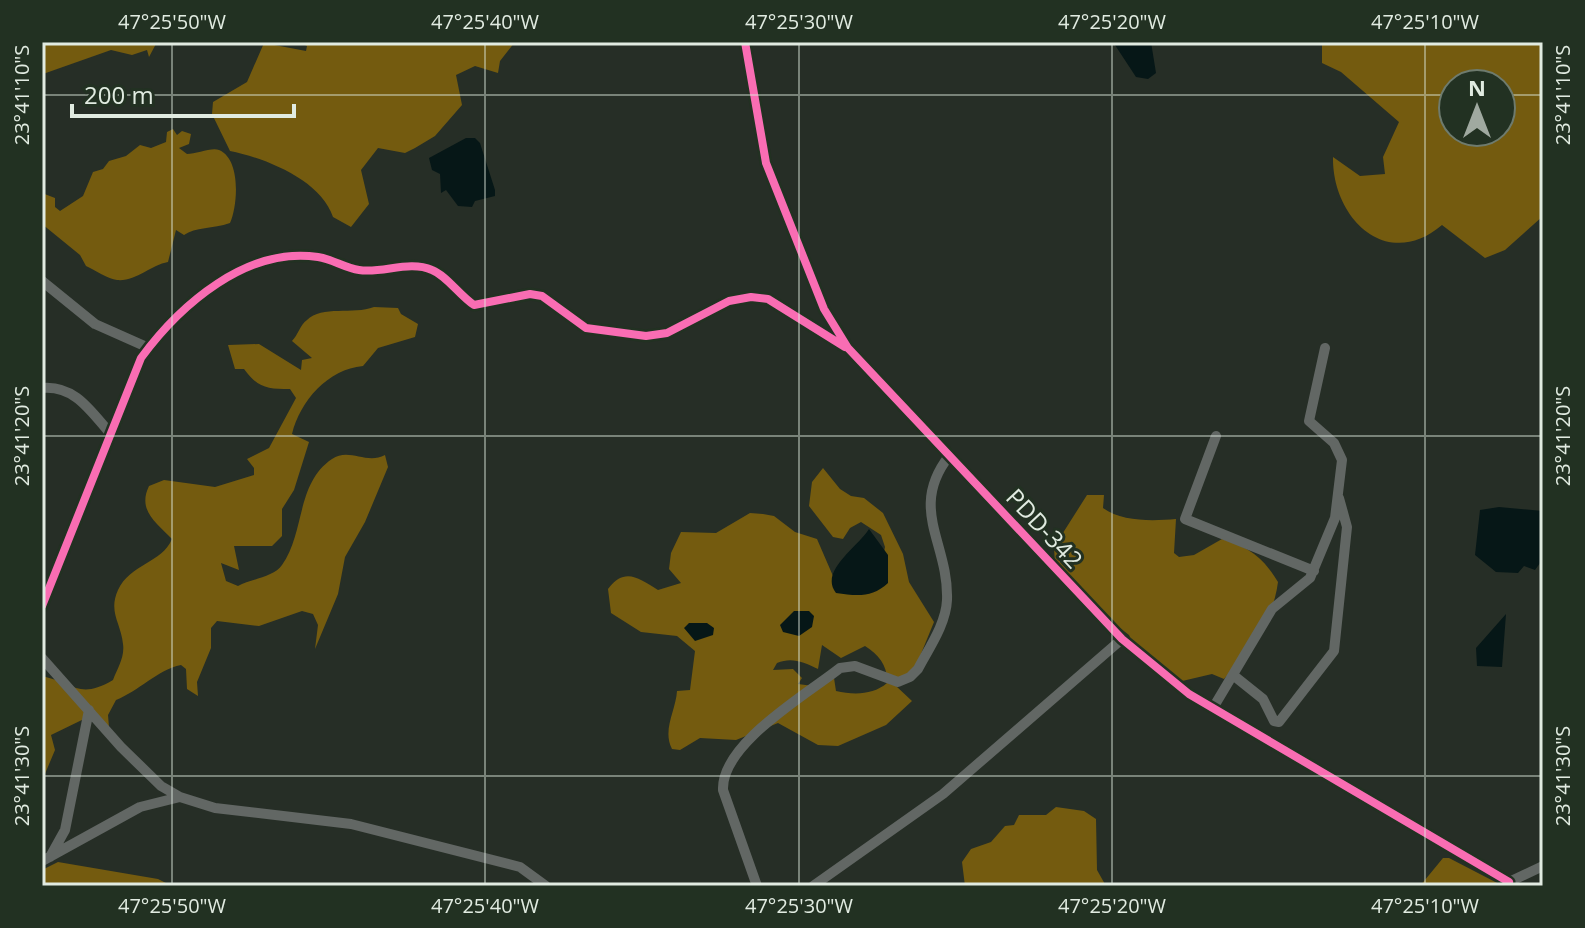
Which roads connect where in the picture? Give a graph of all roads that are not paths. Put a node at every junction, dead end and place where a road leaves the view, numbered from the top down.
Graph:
1 (745, 42) edge
2 (42, 281) edge
3 (149, 348) junction
4 (848, 348) junction
5 (1325, 348) dead end
6 (42, 388) edge
7 (109, 432) junction
8 (1216, 436) dead end
9 (949, 456) junction
10 (1338, 496) junction
11 (1314, 571) junction
12 (42, 606) edge
13 (1122, 639) junction
14 (42, 658) edge
15 (1233, 675) junction
16 (1213, 708) junction
17 (89, 710) junction
18 (180, 797) junction
19 (46, 859) edge
20 (1543, 866) edge
21 (1530, 880) edge
22 (1509, 884) edge
23 (546, 886) edge
24 (757, 886) edge
25 (813, 886) edge

1 - 4 street, PDD-342 / PDD-342
2 - 3 street
3 - 4 street
3 - 7 street
4 - 9 street, PDD-342 / PDD-342
5 - 10 street
6 - 7 street
7 - 12 street
8 - 11 street
9 - 13 street, PDD-342 / PDD-342
9 - 24 street
10 - 11 street
10 - 15 street
11 - 15 street
13 - 16 street, PDD-342 / PDD-342
13 - 25 street
14 - 17 street
15 - 16 street
16 - 22 street, PDD-342 / PDD-342
17 - 18 street
17 - 19 street
18 - 19 street
18 - 23 street
20 - 21 street
21 - 22 street

